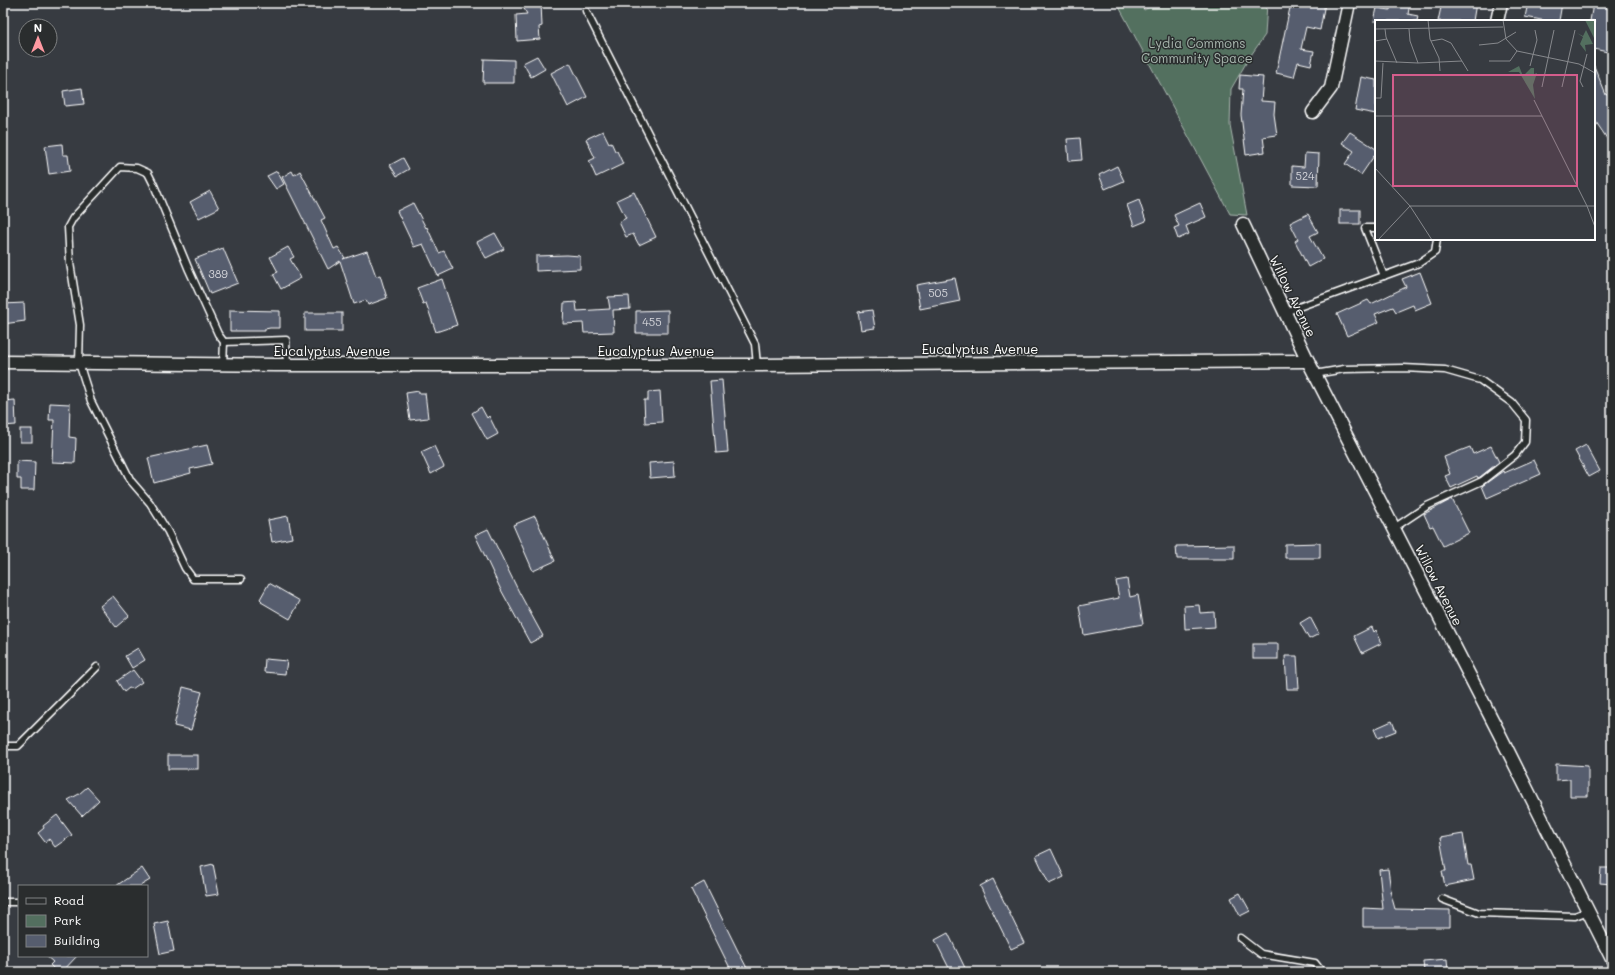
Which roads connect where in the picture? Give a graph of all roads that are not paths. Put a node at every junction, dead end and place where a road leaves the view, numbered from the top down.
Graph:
1 (1349, 3) edge
2 (1501, 3) edge
3 (586, 11) dead end
4 (1497, 20) edge
5 (1313, 112) dead end
6 (1243, 224) dead end
7 (1375, 228) edge
8 (1436, 240) edge
9 (1384, 276) junction
10 (1285, 312) junction
11 (224, 342) junction
12 (1308, 361) junction
13 (3, 362) edge
14 (79, 363) junction
15 (223, 365) junction
16 (287, 365) junction
17 (757, 365) junction
18 (1315, 374) junction
19 (1394, 528) junction
20 (241, 578) dead end
21 (97, 667) dead end
22 (3, 746) edge
23 (1442, 899) dead end
24 (3, 902) edge
25 (18, 902) edge
26 (1588, 911) junction
27 (1240, 938) dead end
28 (1612, 959) edge
29 (1322, 972) edge

1 - 5 street
2 - 4 street
3 - 17 lane
6 - 10 street, Willow Avenue
7 - 9 lane
8 - 9 lane
9 - 10 lane
10 - 12 street, Willow Avenue
11 - 14 lane
11 - 15 lane
11 - 16 lane
12 - 17 street, Eucalyptus Avenue
12 - 18 street, Willow Avenue
13 - 14 street, Eucalyptus Avenue
14 - 15 street, Eucalyptus Avenue
14 - 20 lane
15 - 16 street, Eucalyptus Avenue
16 - 17 street, Eucalyptus Avenue
18 - 19 street, Willow Avenue
18 - 19 lane
19 - 26 street, Willow Avenue
21 - 22 lane
23 - 26 lane
24 - 25 lane
26 - 28 street, Willow Avenue
27 - 29 lane

